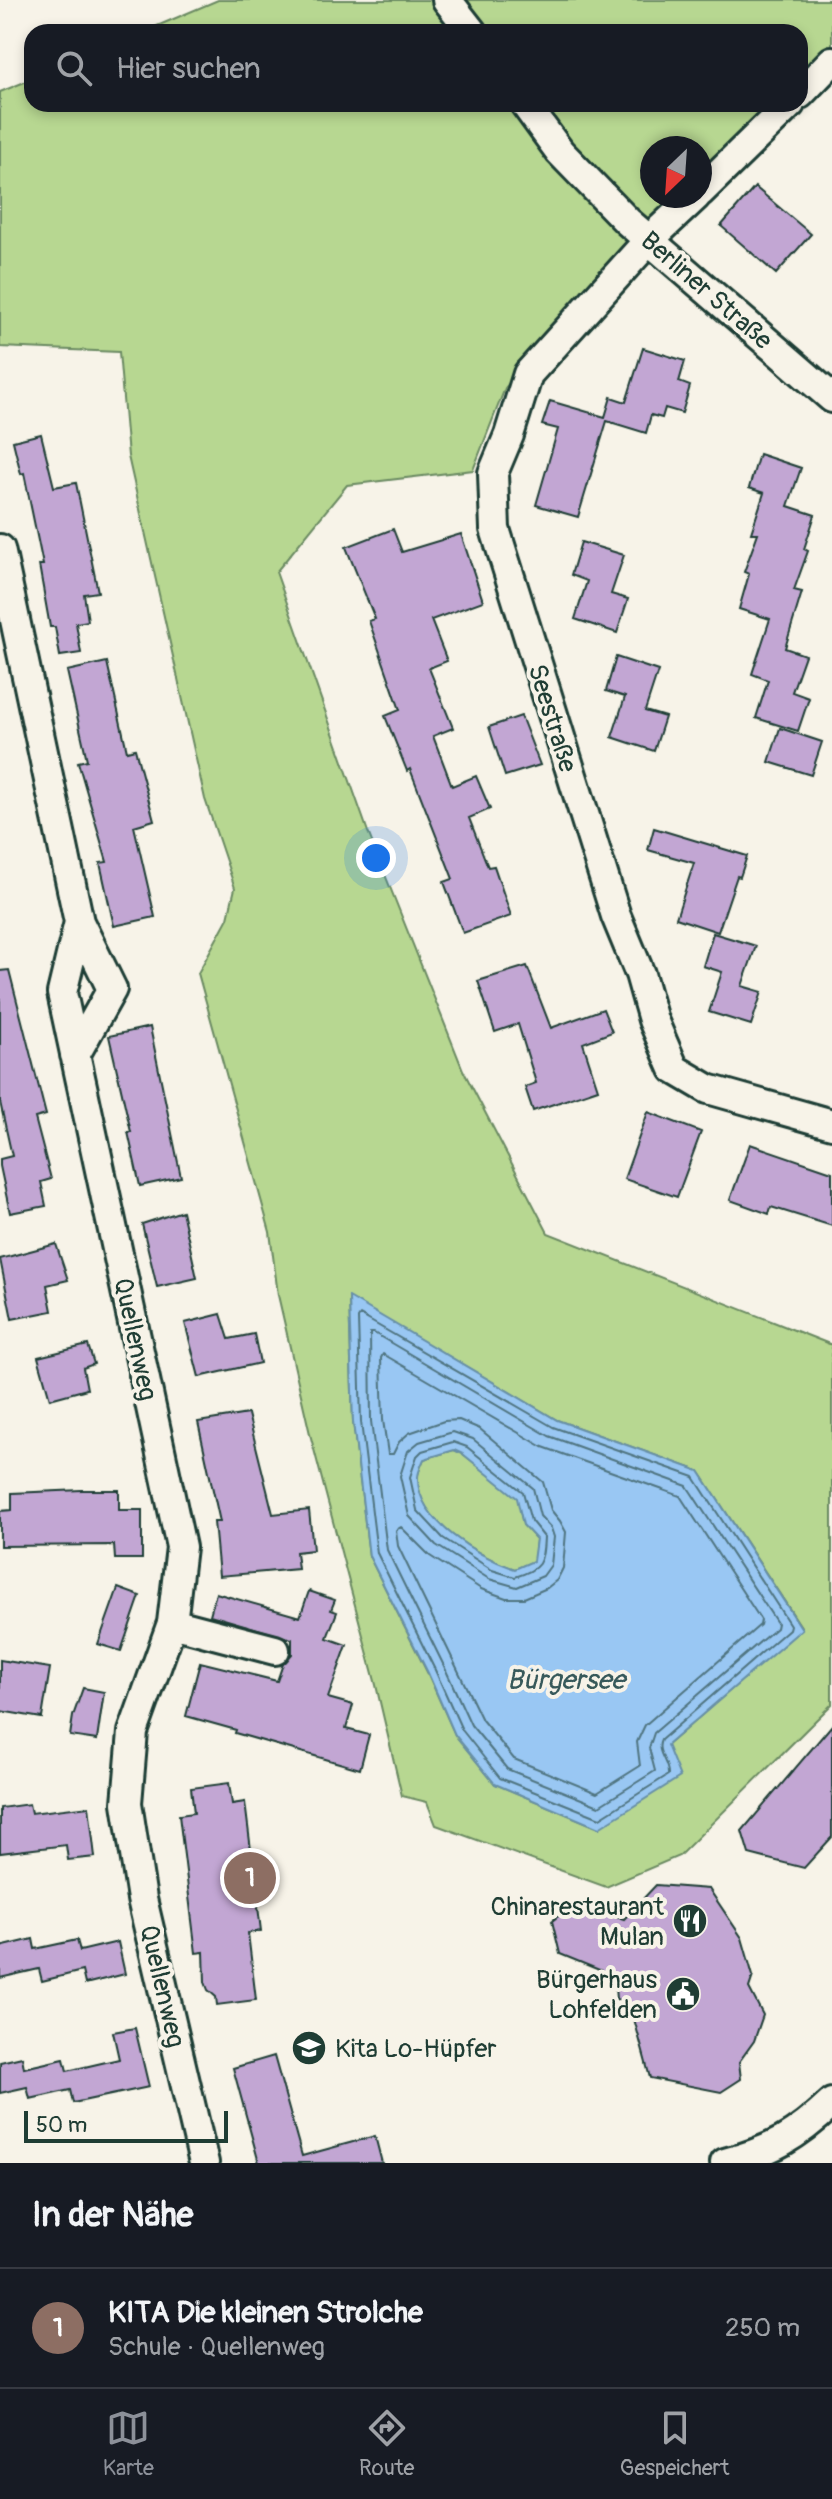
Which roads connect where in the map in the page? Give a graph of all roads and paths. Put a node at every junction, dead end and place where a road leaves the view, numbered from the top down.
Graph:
1 (447, 0) edge
2 (466, 24) edge
3 (832, 61) edge
4 (808, 86) edge
5 (531, 112) edge
6 (782, 112) edge
7 (712, 180) edge
8 (683, 208) edge
9 (649, 240) junction
10 (832, 398) edge
11 (0, 549) edge
12 (79, 922) junction
13 (75, 1055) junction
14 (832, 1124) edge
15 (172, 1623) junction
16 (275, 1650) dead end
17 (832, 2103) edge
18 (204, 2163) edge
19 (725, 2163) edge

1 - 2 street
3 - 4 street
5 - 9 street, Berliner Straße
6 - 7 street, Seestraße
8 - 9 street, Seestraße
9 - 10 street, Berliner Straße
9 - 14 street, Seestraße
11 - 12 street, Quellenweg
12 - 13 street, Quellenweg
12 - 13 street, Quellenweg
13 - 15 street, Quellenweg
15 - 16 street
15 - 18 street, Quellenweg
17 - 19 street

